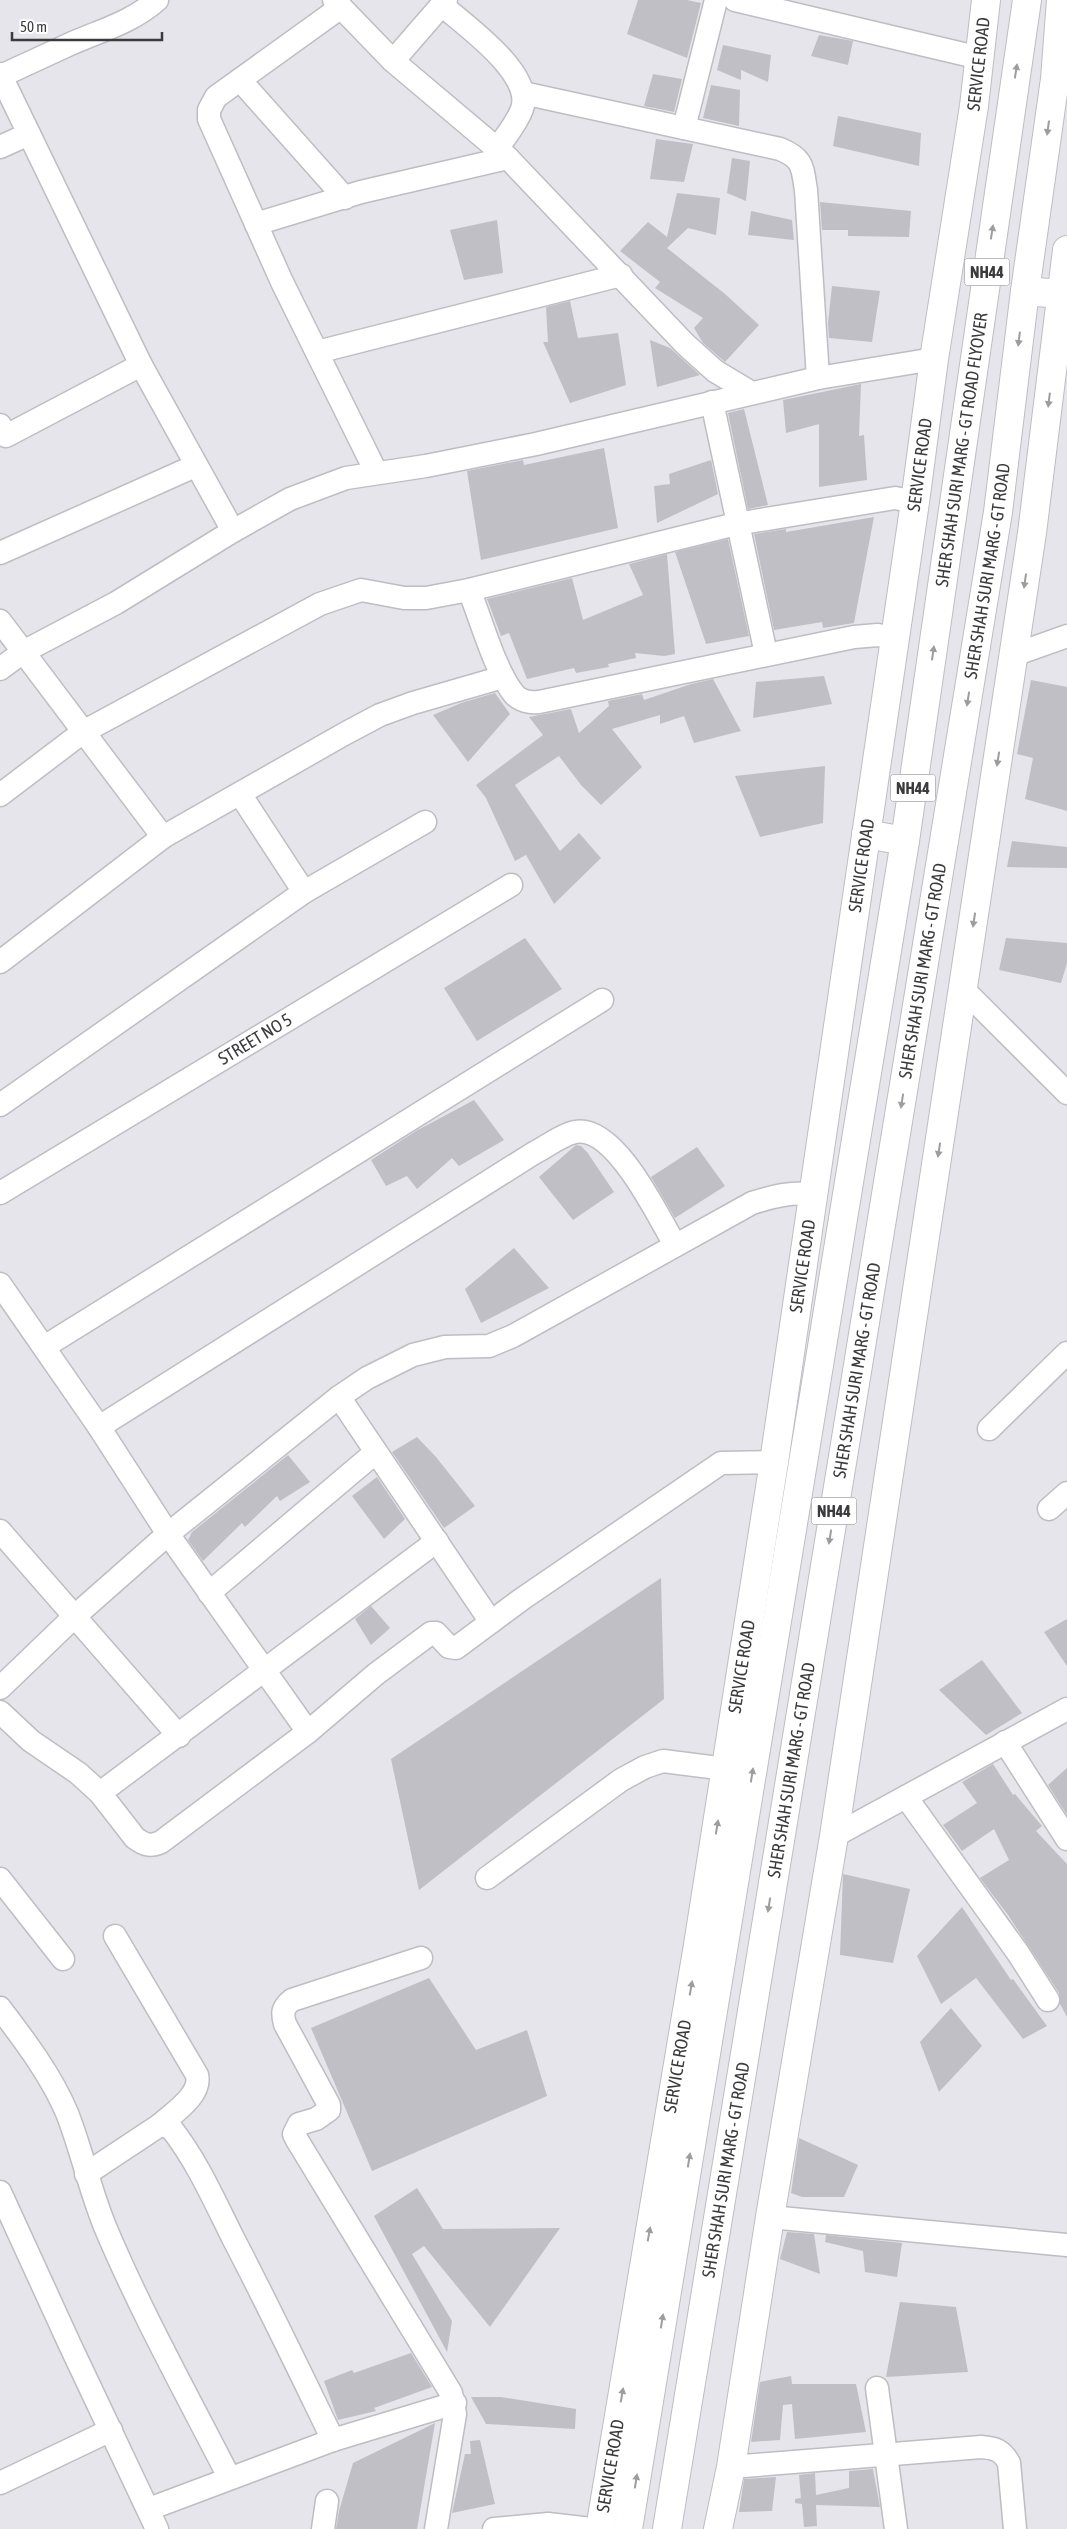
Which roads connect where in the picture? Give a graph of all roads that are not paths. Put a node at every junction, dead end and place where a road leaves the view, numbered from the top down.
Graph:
1 (157, 0) edge
2 (716, 0) edge
3 (736, 0) edge
4 (986, 0) edge
5 (1027, 0) edge
6 (1060, 0) edge
7 (444, 3) edge
8 (337, 4) edge
9 (980, 58) junction
10 (393, 61) junction
11 (1, 75) edge
12 (240, 80) junction
13 (523, 92) junction
14 (684, 128) junction
15 (29, 134) junction
16 (0, 147) edge
17 (502, 153) junction
18 (345, 198) junction
19 (256, 224) junction
20 (1067, 250) edge
21 (621, 275) junction
22 (1025, 291) junction
23 (1060, 294) junction
24 (1061, 351) edge
25 (316, 352) junction
26 (934, 359) junction
27 (141, 366) junction
28 (818, 378) junction
29 (750, 392) junction
30 (712, 402) junction
31 (2, 434) edge
32 (196, 466) junction
33 (376, 472) junction
34 (916, 502) junction
35 (736, 524) junction
36 (233, 531) junction
37 (0, 553) edge
38 (469, 590) junction
39 (0, 621) edge
40 (1067, 636) edge
41 (895, 638) junction
42 (23, 652) junction
43 (766, 654) junction
44 (1014, 655) junction
45 (0, 669) edge
46 (503, 677) junction
47 (83, 732) junction
48 (240, 794) junction
49 (0, 795) edge
50 (425, 822) dead end
51 (866, 834) junction
52 (163, 837) junction
53 (905, 841) junction
54 (511, 885) dead end
55 (304, 892) junction
56 (0, 962) edge
57 (964, 990) junction
58 (602, 1000) dead end
59 (1067, 1093) edge
60 (0, 1105) edge
61 (0, 1193) edge
62 (814, 1194) junction
63 (675, 1245) junction
64 (0, 1284) edge
65 (44, 1346) junction
66 (1067, 1353) edge
67 (339, 1397) junction
68 (99, 1427) junction
69 (990, 1429) dead end
70 (376, 1452) junction
71 (774, 1462) junction
72 (1067, 1493) edge
73 (1049, 1509) dead end
74 (168, 1534) junction
75 (437, 1541) junction
76 (4, 1544) edge
77 (210, 1593) junction
78 (75, 1616) junction
79 (491, 1622) junction
80 (264, 1671) junction
81 (0, 1688) edge
82 (1067, 1709) edge
83 (0, 1712) edge
84 (308, 1732) junction
85 (179, 1736) junction
86 (1005, 1742) junction
87 (726, 1769) junction
88 (100, 1793) junction
89 (906, 1797) junction
90 (834, 1836) junction
91 (1067, 1839) edge
92 (487, 1878) dead end
93 (0, 1879) edge
94 (115, 1936) dead end
95 (420, 1958) dead end
96 (63, 1959) dead end
97 (1048, 2000) dead end
98 (0, 2008) edge
99 (160, 2125) junction
100 (86, 2174) junction
101 (0, 2192) edge
102 (770, 2217) junction
103 (1067, 2245) edge
104 (877, 2388) dead end
105 (455, 2403) junction
106 (111, 2430) junction
107 (333, 2440) junction
108 (887, 2452) junction
109 (731, 2466) junction
110 (229, 2477) junction
111 (0, 2483) edge
112 (327, 2501) dead end
113 (672, 2522) edge
114 (155, 2524) edge
115 (323, 2529) edge
116 (436, 2529) edge
117 (494, 2529) edge
118 (591, 2529) edge
119 (600, 2529) edge
120 (628, 2529) edge
121 (718, 2529) edge
122 (896, 2529) edge
123 (1015, 2529) edge

1 - 11 street
2 - 14 street
3 - 9 street
4 - 9 main road, SERVICE ROAD
53 -> 5 main road, SHER SHAH SURI MARG - GT ROAD FLYOVER / NH44
6 -> 22 main road, NH44
7 - 10 street
7 - 13 street
8 - 10 street
8 - 12 street
9 - 26 main road, SERVICE ROAD
10 - 17 street
11 - 15 street
12 - 18 street
12 - 19 street
13 - 14 street
13 - 17 street
14 - 28 street
15 - 16 street
15 - 27 street
17 - 18 street
17 - 21 street
18 - 19 street
19 - 25 street
20 - 23 main road
21 - 25 street
21 - 29 street
22 - 23 main road
22 -> 113 main road, SHER SHAH SURI MARG - GT ROAD / NH44
23 - 24 main road
24 -> 44 main road
25 - 33 street
26 - 28 street
26 - 34 main road, SERVICE ROAD
27 - 31 street
27 - 32 street
28 - 29 street
29 - 30 street
30 - 33 street
30 - 35 street
32 - 36 street
32 - 37 street
33 - 36 street
34 - 35 street
34 - 41 main road, SERVICE ROAD
35 - 38 street
35 - 43 street
36 - 42 street
38 - 46 street
38 - 47 street
39 - 42 street
40 - 44 street
41 - 43 street
41 - 51 main road, SERVICE ROAD
42 - 45 street
42 - 47 street
43 - 46 street
44 -> 57 main road
46 - 48 street
47 - 49 street
47 - 52 street
48 - 52 street
48 - 55 street
50 - 55 street
51 - 53 main road
51 - 62 main road, SERVICE ROAD
52 - 56 street
120 -> 53 main road, SHER SHAH SURI MARG - GT ROAD / NH44
54 - 61 street, STREET NO 5
55 - 60 street
57 - 59 street
57 -> 90 main road
58 - 65 street
62 - 63 street
62 - 71 main road, SERVICE ROAD
63 - 67 street
63 - 68 street
64 - 65 street
65 - 68 street
66 - 69 street
67 - 70 street
67 - 74 street
68 - 74 street
70 - 75 street
70 - 77 street
71 - 79 street
71 - 87 main road, SERVICE ROAD
72 - 73 street
74 - 77 street
74 - 78 street
75 - 79 street
75 - 80 street
76 - 78 street
77 - 80 street
78 - 81 street
78 - 85 street
79 - 84 street
80 - 84 street
80 - 85 street
82 - 86 street
83 - 88 street
84 - 88 street
85 - 88 street
86 - 89 street
86 - 91 street
87 - 92 street
119 -> 87 main road, SERVICE ROAD
89 - 90 street
89 - 97 street
90 - 102 main road
93 - 96 street
94 - 99 street
95 - 105 street
98 - 100 street
99 - 100 street
99 - 107 street
100 - 110 street
101 - 106 street
102 - 103 street
102 - 109 main road
104 - 108 street
105 - 107 street
105 - 116 street
106 - 111 street
106 - 114 street
107 - 110 street
108 - 109 street
108 - 122 street
108 - 123 street
109 - 121 main road
110 - 114 street
112 - 115 street
117 - 118 street

